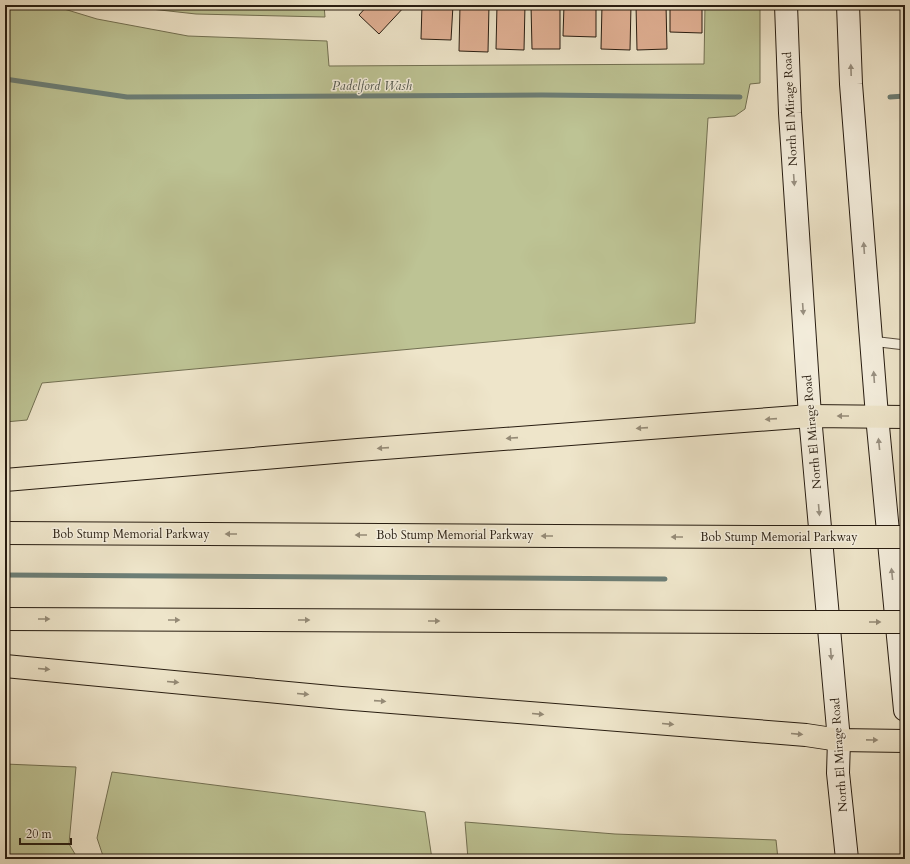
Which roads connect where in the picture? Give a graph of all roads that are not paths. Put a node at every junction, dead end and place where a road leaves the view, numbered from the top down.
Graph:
1 (786, 5) edge
2 (848, 5) edge
3 (871, 341) junction
4 (905, 345) edge
5 (810, 416) junction
6 (877, 416) junction
7 (905, 417) edge
8 (5, 480) edge
9 (5, 533) edge
10 (905, 537) edge
11 (5, 619) edge
12 (905, 622) edge
13 (5, 666) edge
14 (905, 710) edge
15 (839, 740) junction
16 (905, 741) edge
17 (847, 859) edge

1 -> 5 main road, North El Mirage Road
3 -> 2 main road
3 - 4 lane
6 -> 3 main road
6 -> 5 highway
5 -> 8 highway
5 -> 15 main road, North El Mirage Road
6 - 7 highway
14 -> 6 main road
10 -> 9 highway, Bob Stump Memorial Parkway, bridge
11 -> 12 highway, bridge
13 -> 15 highway
15 -> 16 highway
15 - 17 main road, North El Mirage Road

